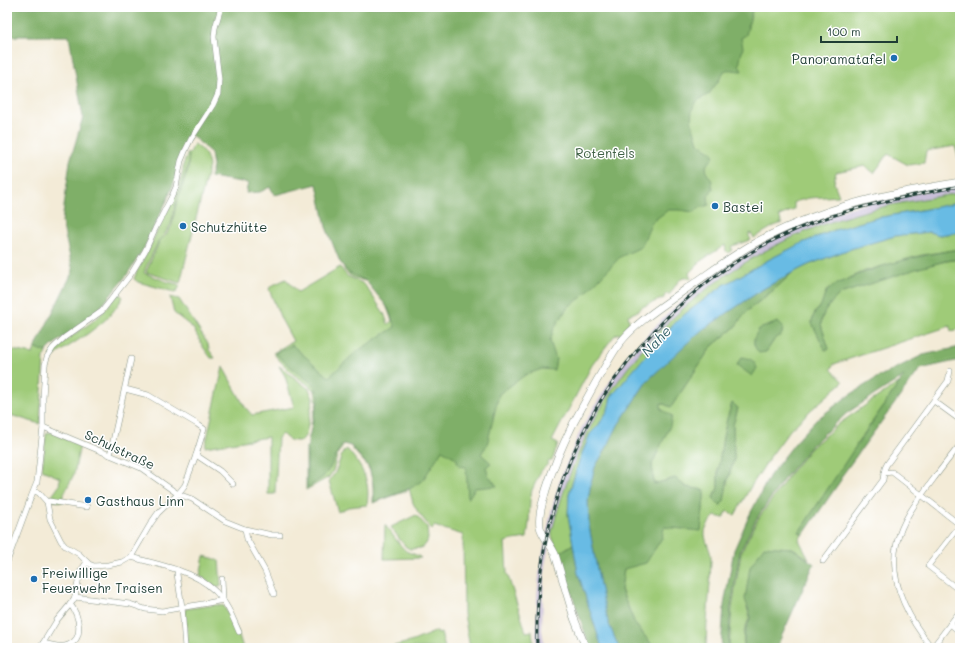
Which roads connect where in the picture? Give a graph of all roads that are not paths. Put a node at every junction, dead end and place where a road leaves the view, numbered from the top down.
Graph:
1 (221, 7) edge
2 (960, 182) edge
3 (132, 359) dead end
4 (950, 371) dead end
5 (125, 389) junction
6 (934, 401) junction
7 (960, 420) edge
8 (43, 427) junction
9 (960, 445) edge
10 (110, 454) junction
11 (196, 455) junction
12 (884, 473) junction
13 (233, 484) dead end
14 (34, 491) junction
15 (178, 494) junction
16 (922, 495) junction
17 (47, 502) junction
18 (87, 507) dead end
19 (960, 525) edge
20 (245, 529) junction
21 (280, 535) dead end
22 (131, 557) junction
23 (823, 561) dead end
24 (7, 562) edge
25 (87, 562) junction
26 (178, 570) junction
27 (222, 579) dead end
28 (960, 591) edge
29 (274, 594) dead end
30 (75, 597) junction
31 (223, 600) junction
32 (70, 604) junction
33 (182, 607) junction
34 (960, 611) edge
35 (950, 624) junction
36 (240, 632) dead end
37 (960, 632) edge
38 (42, 646) edge
39 (185, 648) edge
40 (586, 648) edge
41 (932, 648) edge

1 - 8 street
2 - 40 main road
3 - 5 street
4 - 6 street
5 - 10 street
5 - 11 street
6 - 7 street
6 - 12 street
8 - 10 street, Schulstraße
8 - 14 street
9 - 16 street
10 - 15 street, Schulstraße
11 - 13 street
11 - 15 street
12 - 16 street
12 - 23 street
14 - 17 street
14 - 24 street
15 - 20 street, Schulstraße
15 - 22 street
16 - 19 street
16 - 41 street
17 - 18 street
17 - 25 street
19 - 28 street
20 - 21 street, Schulstraße
20 - 29 street
22 - 25 street
22 - 26 street
25 - 30 street
26 - 31 street
26 - 33 street
27 - 31 street
30 - 32 street
30 - 33 street
31 - 33 street
31 - 36 street
32 - 38 street
32 - 38 street
33 - 39 street
34 - 35 street
35 - 37 street
35 - 41 street

